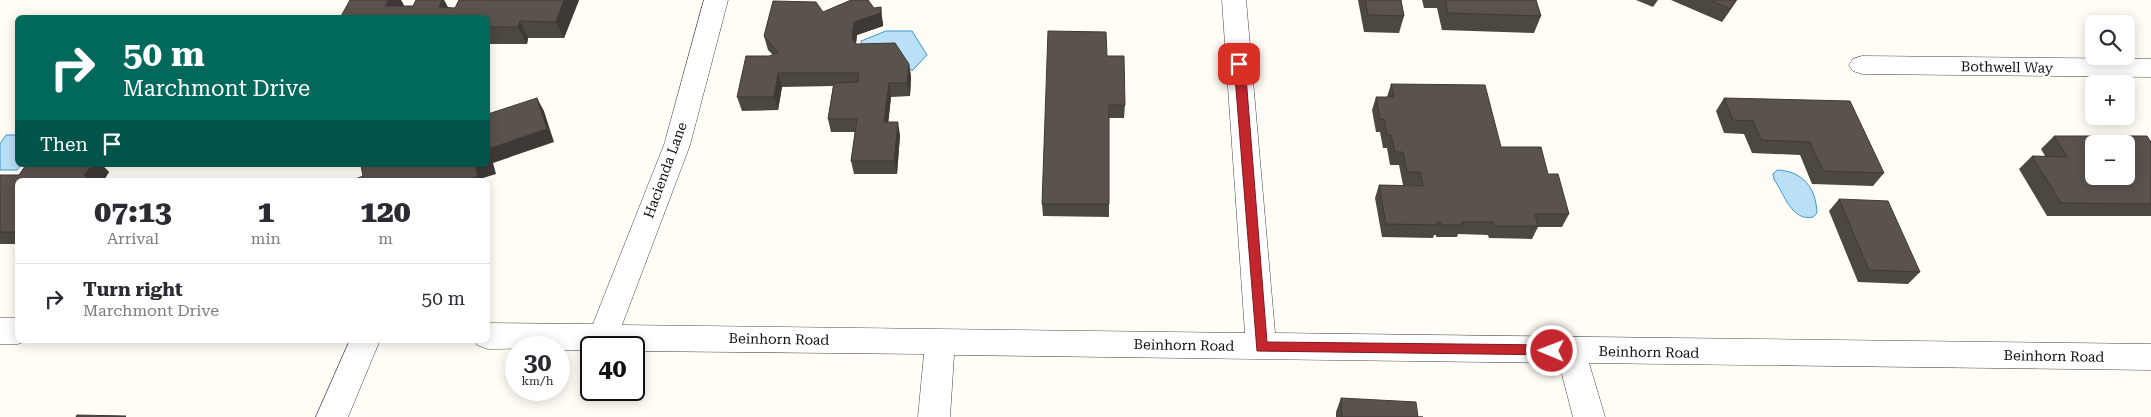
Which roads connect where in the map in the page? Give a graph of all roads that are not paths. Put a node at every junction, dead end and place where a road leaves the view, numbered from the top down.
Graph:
1 (716, 0) edge
2 (1234, 0) edge
3 (1862, 65) dead end
4 (2151, 68) edge
5 (0, 331) edge
6 (15, 331) edge
7 (490, 336) edge
8 (580, 336) edge
9 (603, 336) edge
10 (645, 337) edge
11 (940, 341) junction
12 (364, 343) edge
13 (1261, 347) junction
14 (1571, 351) junction
15 (2151, 357) edge
16 (332, 417) edge
17 (934, 417) edge
18 (1589, 417) edge

1 - 9 street, Hacienda Lane
2 - 13 street
3 - 4 street, Bothwell Way
5 - 6 street
7 - 8 street, Beinhorn Road
10 - 11 street, Beinhorn Road
11 - 13 street, Beinhorn Road
11 - 17 street
12 - 16 street
13 - 14 street, Beinhorn Road
14 - 15 street, Beinhorn Road
14 - 18 street

